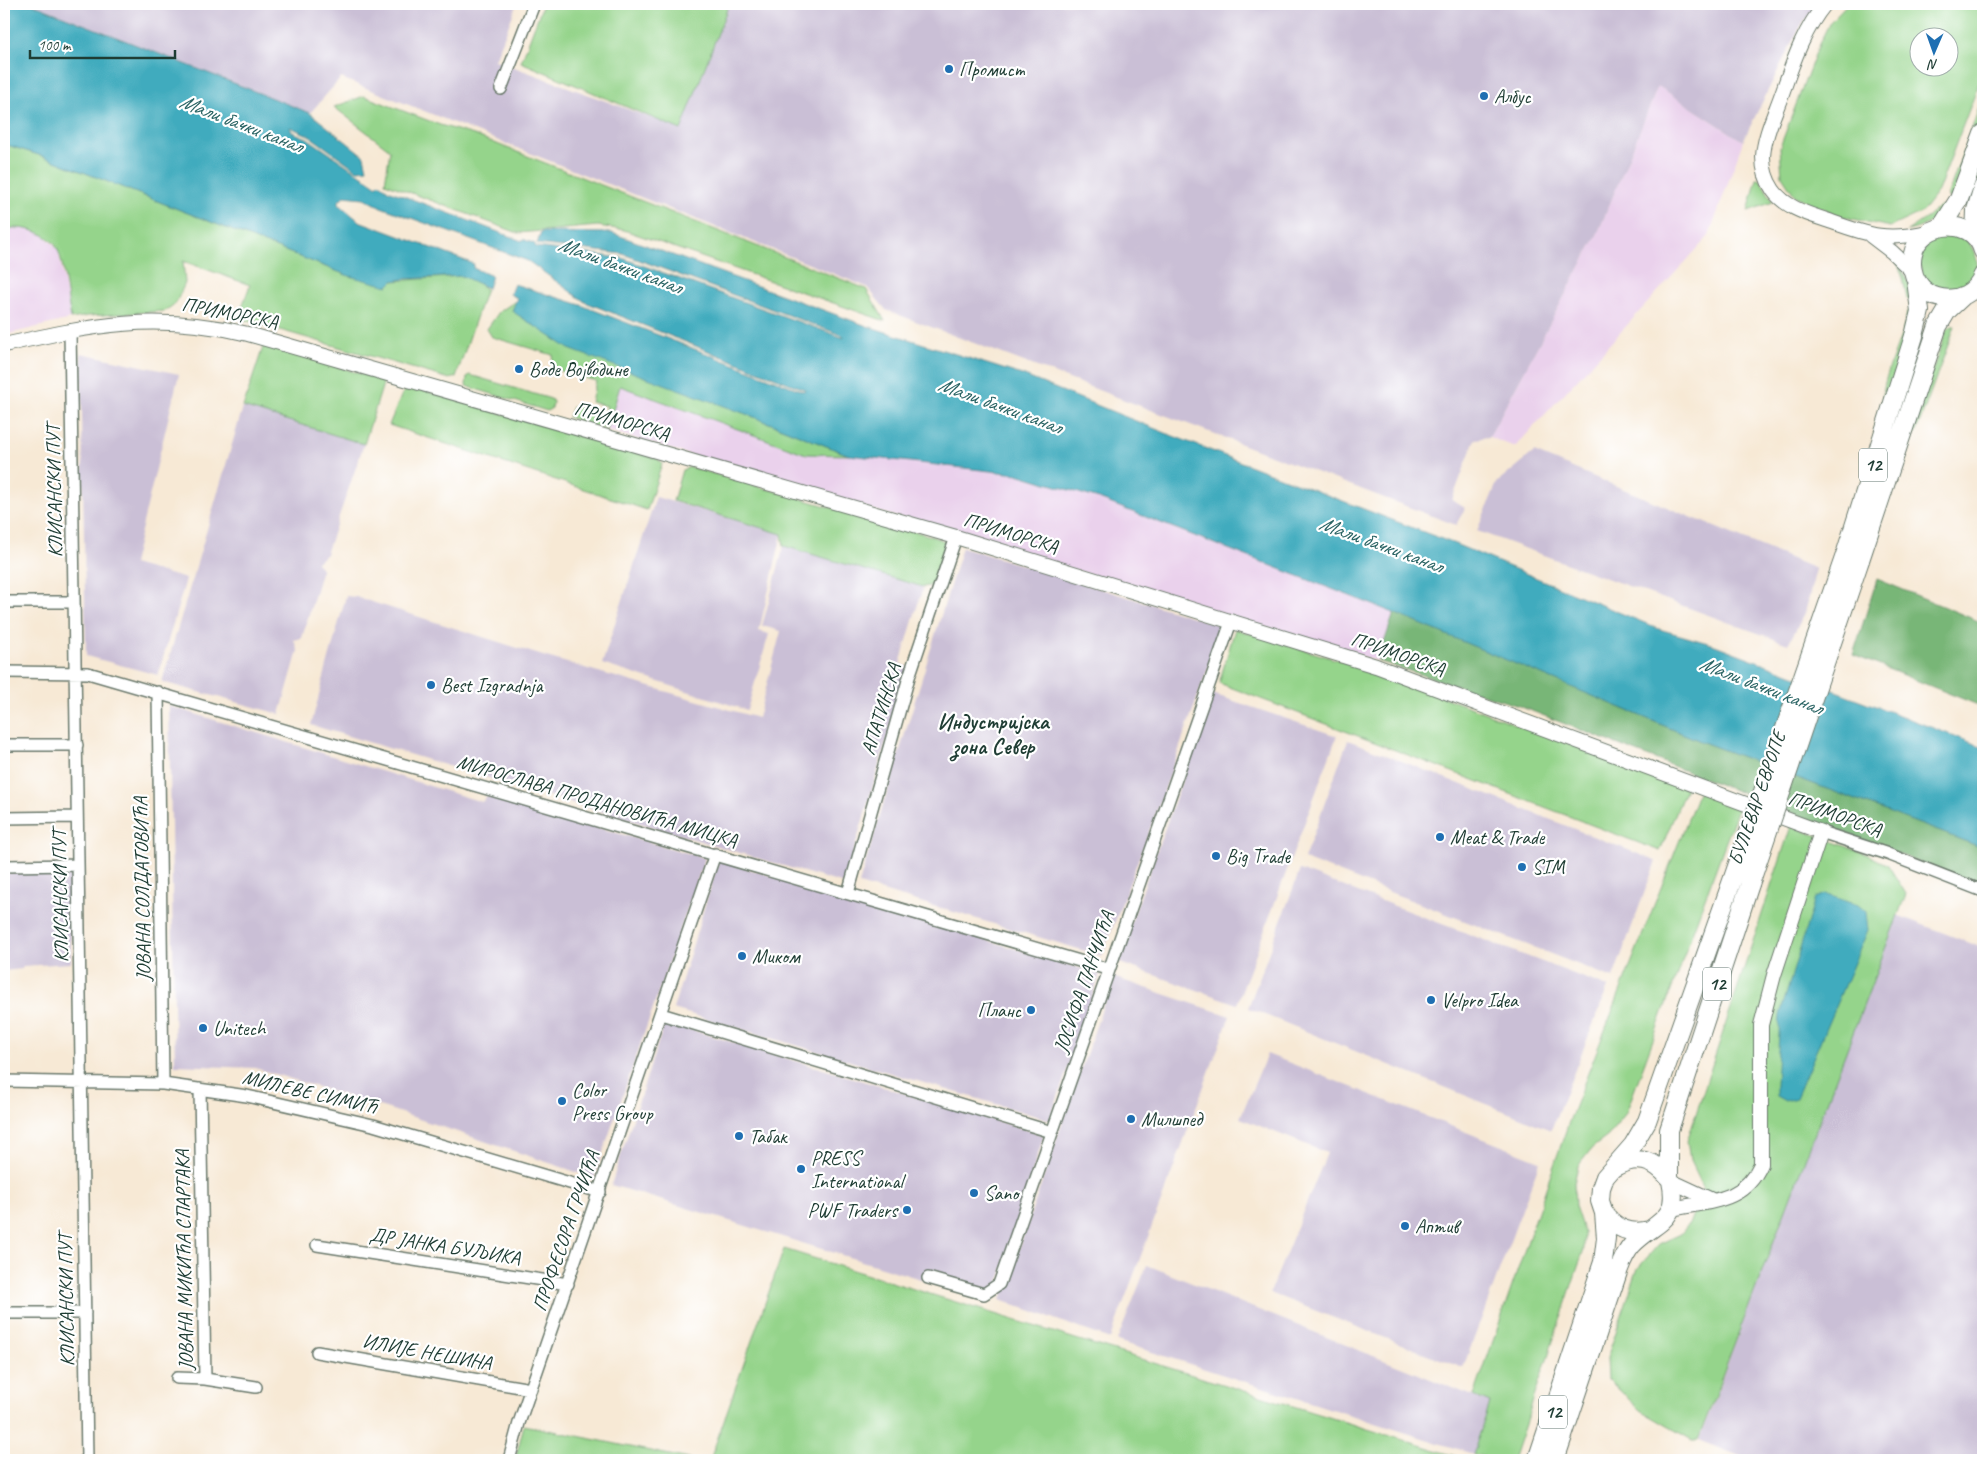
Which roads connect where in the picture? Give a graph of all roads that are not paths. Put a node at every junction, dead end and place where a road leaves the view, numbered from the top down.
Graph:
1 (534, 4) edge
2 (1825, 4) edge
3 (501, 89) dead end
4 (1983, 134) edge
5 (1983, 187) edge
6 (1935, 229) junction
7 (1871, 236) junction
8 (1979, 244) edge
9 (1983, 275) edge
10 (1915, 277) junction
11 (1962, 297) junction
12 (70, 330) junction
13 (4, 345) edge
14 (956, 537) junction
15 (1853, 558) junction
16 (4, 602) edge
17 (74, 602) junction
18 (1231, 622) junction
19 (4, 672) edge
20 (76, 672) junction
21 (158, 692) junction
22 (4, 745) edge
23 (76, 745) junction
24 (78, 817) junction
25 (4, 818) edge
26 (1821, 832) junction
27 (715, 854) junction
28 (78, 865) junction
29 (4, 866) edge
30 (1983, 891) edge
31 (848, 893) junction
32 (1107, 970) junction
33 (661, 1014) junction
34 (4, 1081) edge
35 (82, 1081) junction
36 (163, 1084) junction
37 (200, 1089) junction
38 (1052, 1132) junction
39 (1614, 1167) junction
40 (1670, 1179) junction
41 (600, 1192) junction
42 (1713, 1200) junction
43 (1672, 1209) junction
44 (1604, 1213) junction
45 (1650, 1230) junction
46 (317, 1245) dead end
47 (928, 1278) dead end
48 (568, 1284) junction
49 (4, 1313) edge
50 (85, 1313) junction
51 (317, 1352) dead end
52 (177, 1378) dead end
53 (205, 1379) junction
54 (256, 1387) dead end
55 (531, 1389) junction
56 (87, 1460) edge
57 (508, 1460) edge
58 (1537, 1460) edge
59 (1555, 1460) edge

1 - 3 street
2 - 7 street
4 - 6 main road, БУЛЕВАР ЕВРОПЕ / 12
5 - 8 main road
6 - 7 street
6 - 8 main road
6 - 10 main road, БУЛЕВАР ЕВРОПЕ / 12
7 - 10 street
9 - 11 main road, БУЛЕВАР ЕВРОПЕ / 12
10 - 11 main road
10 - 15 main road, БУЛЕВАР ЕВРОПЕ / 12
11 - 15 main road, БУЛЕВАР ЕВРОПЕ / 12
12 - 13 street, ПРИМОРСКА
12 - 14 street, ПРИМОРСКА
12 - 17 street, КЛИСАНСКИ ПУТ
14 - 18 street, ПРИМОРСКА
14 - 31 street, АПАТИНСКА
15 - 39 main road, БУЛЕВАР ЕВРОПЕ / 12, bridge
15 - 40 main road, БУЛЕВАР ЕВРОПЕ / 12, bridge
16 - 17 street
17 - 20 street, КЛИСАНСКИ ПУТ
18 - 26 street, ПРИМОРСКА
18 - 32 street, ЈОСИФА ПАНЧИЋА
19 - 20 street, МИРОСЛАВА ПРОДАНОВИЋА МИЦКА
20 - 21 street, МИРОСЛАВА ПРОДАНОВИЋА МИЦКА
20 - 23 street, КЛИСАНСКИ ПУТ
21 - 27 street, МИРОСЛАВА ПРОДАНОВИЋА МИЦКА
21 - 36 street, ЈОВАНА СОЛДАТОВИЋА
22 - 23 street
23 - 24 street, КЛИСАНСКИ ПУТ
24 - 25 street
24 - 28 street, КЛИСАНСКИ ПУТ
26 - 30 street, ПРИМОРСКА
26 - 42 street
27 - 31 street, МИРОСЛАВА ПРОДАНОВИЋА МИЦКА
27 - 33 street, ПРОФЕСОРА ГРЧИЋА
28 - 29 street
28 - 35 street, КЛИСАНСКИ ПУТ
31 - 32 street, МИРОСЛАВА ПРОДАНОВИЋА МИЦКА
32 - 38 street, ЈОСИФА ПАНЧИЋА
33 - 38 street
33 - 41 street, ПРОФЕСОРА ГРЧИЋА
34 - 35 street, МИЛЕВЕ СИМИЋ
35 - 36 street, МИЛЕВЕ СИМИЋ
35 - 50 street, КЛИСАНСКИ ПУТ
36 - 37 street, МИЛЕВЕ СИМИЋ
37 - 41 street, МИЛЕВЕ СИМИЋ
37 - 53 street, ЈОВАНА МИКИЋА СПАРТАКА
38 - 47 street, ЈОСИФА ПАНЧИЋА
39 - 40 main road
39 - 44 main road, БУЛЕВАР ЕВРОПЕ / 12
40 - 42 street
40 - 43 main road, БУЛЕВАР ЕВРОПЕ / 12
41 - 48 street, ПРОФЕСОРА ГРЧИЋА
42 - 43 street
43 - 45 main road, 12
44 - 45 main road
44 - 58 main road, БУЛЕВАР ЕВРОПЕ / 12
45 - 59 main road, 12
46 - 48 street, ДР ЈАНКА БУЉИКА
48 - 55 street, ПРОФЕСОРА ГРЧИЋА
49 - 50 street
50 - 56 street, КЛИСАНСКИ ПУТ
51 - 55 street, ИЛИЈЕ НЕШИНА
52 - 53 street
53 - 54 street, ЈОВАНА МИКИЋА СПАРТАКА
55 - 57 street, ПРОФЕСОРА ГРЧИЋА

